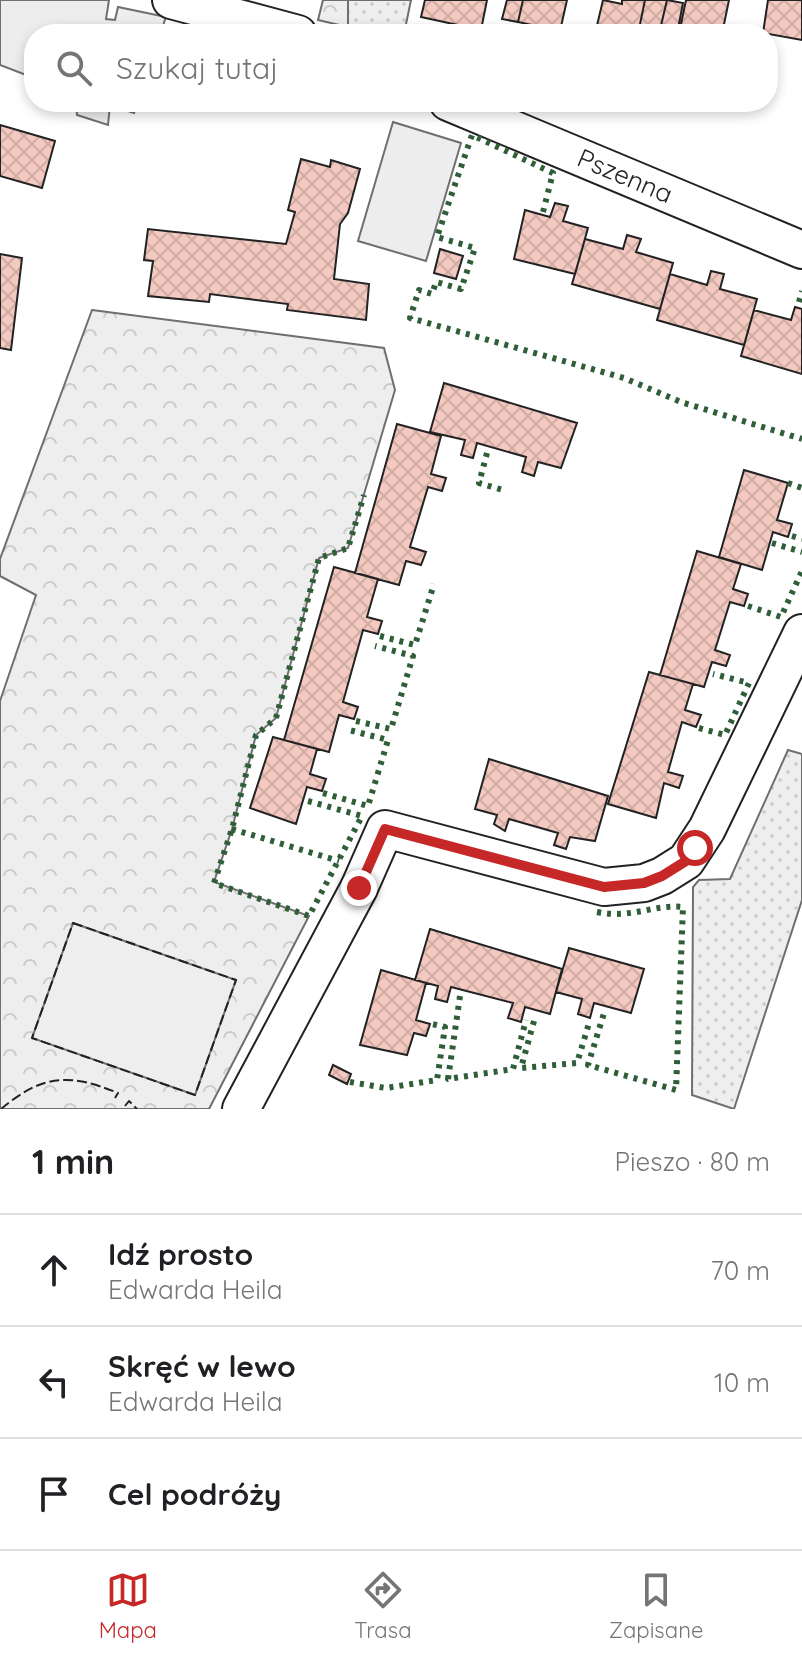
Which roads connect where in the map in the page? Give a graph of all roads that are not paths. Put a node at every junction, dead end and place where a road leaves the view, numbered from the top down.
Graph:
1 (171, 0) edge
2 (261, 24) edge
3 (472, 112) edge
4 (802, 250) edge
5 (802, 633) edge
6 (241, 1109) edge

1 - 2 street
3 - 4 street, Pszenna
5 - 6 street

